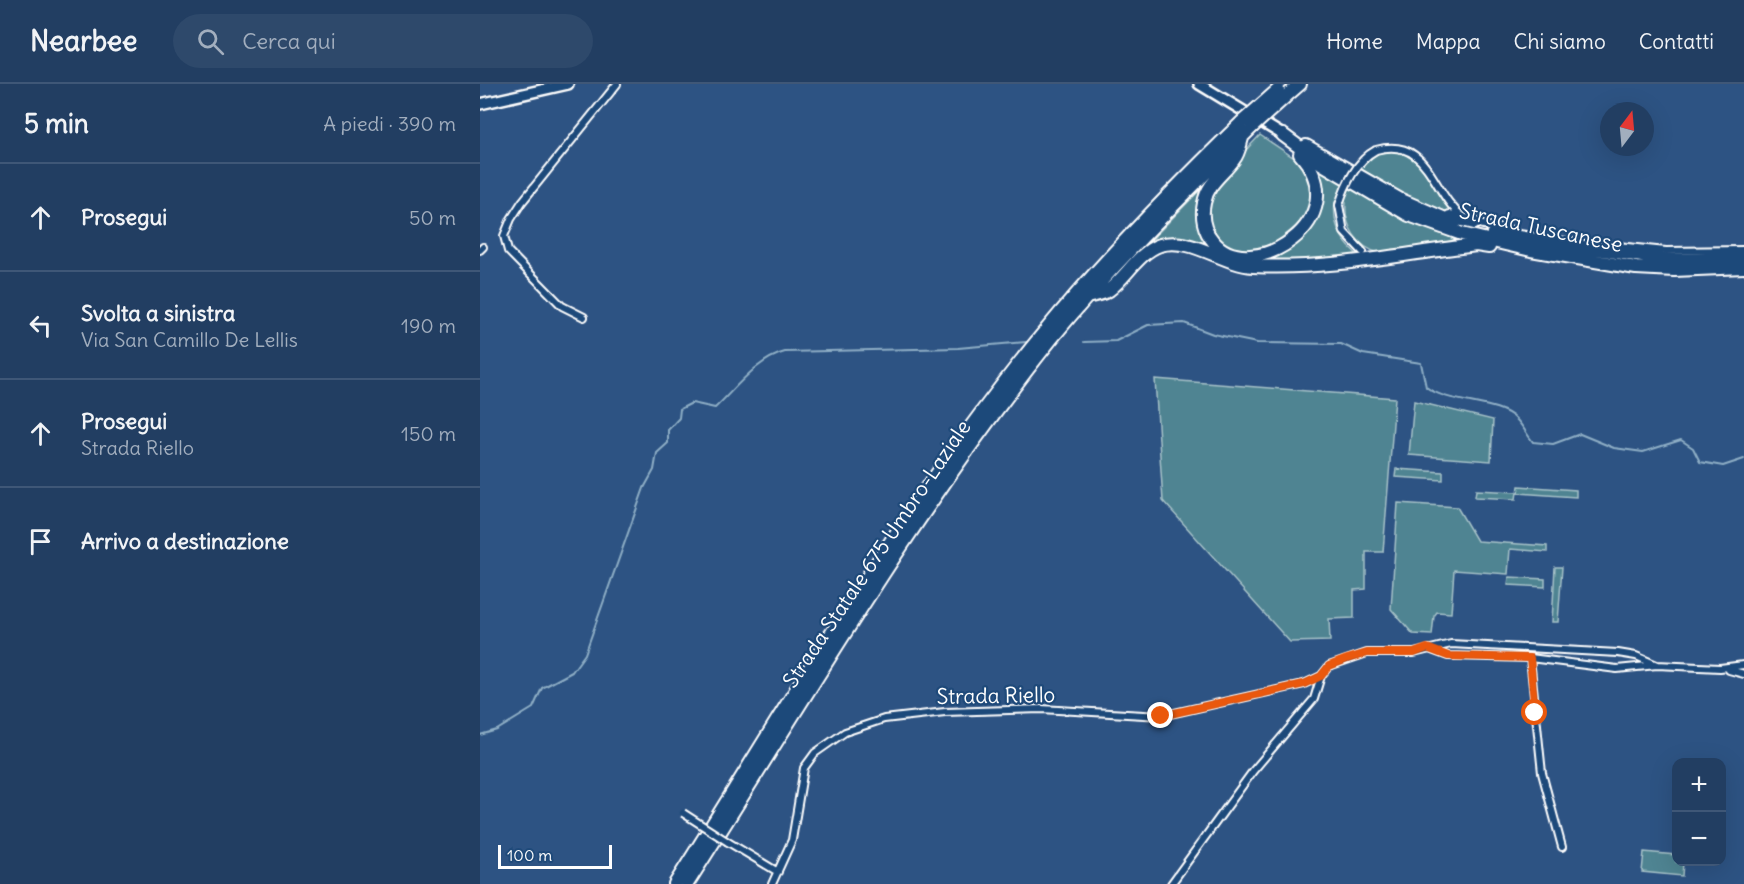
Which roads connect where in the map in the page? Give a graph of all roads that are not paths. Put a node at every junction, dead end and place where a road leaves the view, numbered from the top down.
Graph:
1 (568, 84) edge
2 (617, 84) edge
3 (1198, 84) edge
4 (1300, 84) edge
5 (1283, 90) edge
6 (480, 104) edge
7 (1246, 128) junction
8 (1283, 135) junction
9 (1422, 211) junction
10 (1474, 223) junction
11 (1521, 248) junction
12 (1744, 250) edge
13 (1364, 252) joint
14 (1744, 258) edge
15 (1382, 260) junction
16 (1744, 267) edge
17 (1086, 297) junction
18 (584, 317) dead end
19 (1427, 648) junction
20 (1530, 658) junction
21 (1657, 665) junction
22 (1744, 665) edge
23 (1719, 668) junction
24 (1744, 674) edge
25 (1322, 675) junction
26 (683, 813) dead end
27 (1562, 847) dead end
28 (778, 872) junction
29 (675, 884) edge
30 (687, 884) edge
31 (772, 884) edge
32 (1172, 884) edge

1 - 6 main road
2 - 18 street
3 - 8 main road, Strada Tuscanese
4 - 5 highway, Strada Statale 675 Umbro-Laziale
5 - 7 highway, Strada Statale 675 Umbro-Laziale, bridge
7 - 8 highway
7 - 17 highway, Strada Statale 675 Umbro-Laziale
7 - 29 highway, Strada Statale 675 Umbro-Laziale
8 - 9 highway, Strada Tuscanese
8 - 11 highway, Strada Tuscanese
9 - 10 highway
9 - 14 highway, Strada Tuscanese
10 - 12 street, Strada Tuscanese
10 - 13 street, bridge
11 - 15 highway
11 - 16 highway, Strada Tuscanese
13 - 15 highway
15 - 17 highway
17 - 30 highway, Strada Statale 675 Umbro-Laziale
19 - 20 street
19 - 21 street, Strada Riello
19 - 25 street, Strada Riello
20 - 21 street
20 - 27 street
21 - 23 street
22 - 23 street
23 - 24 street
25 - 28 street, Strada Riello
25 - 32 street
26 - 28 street, bridge
28 - 31 street, Strada Riello

